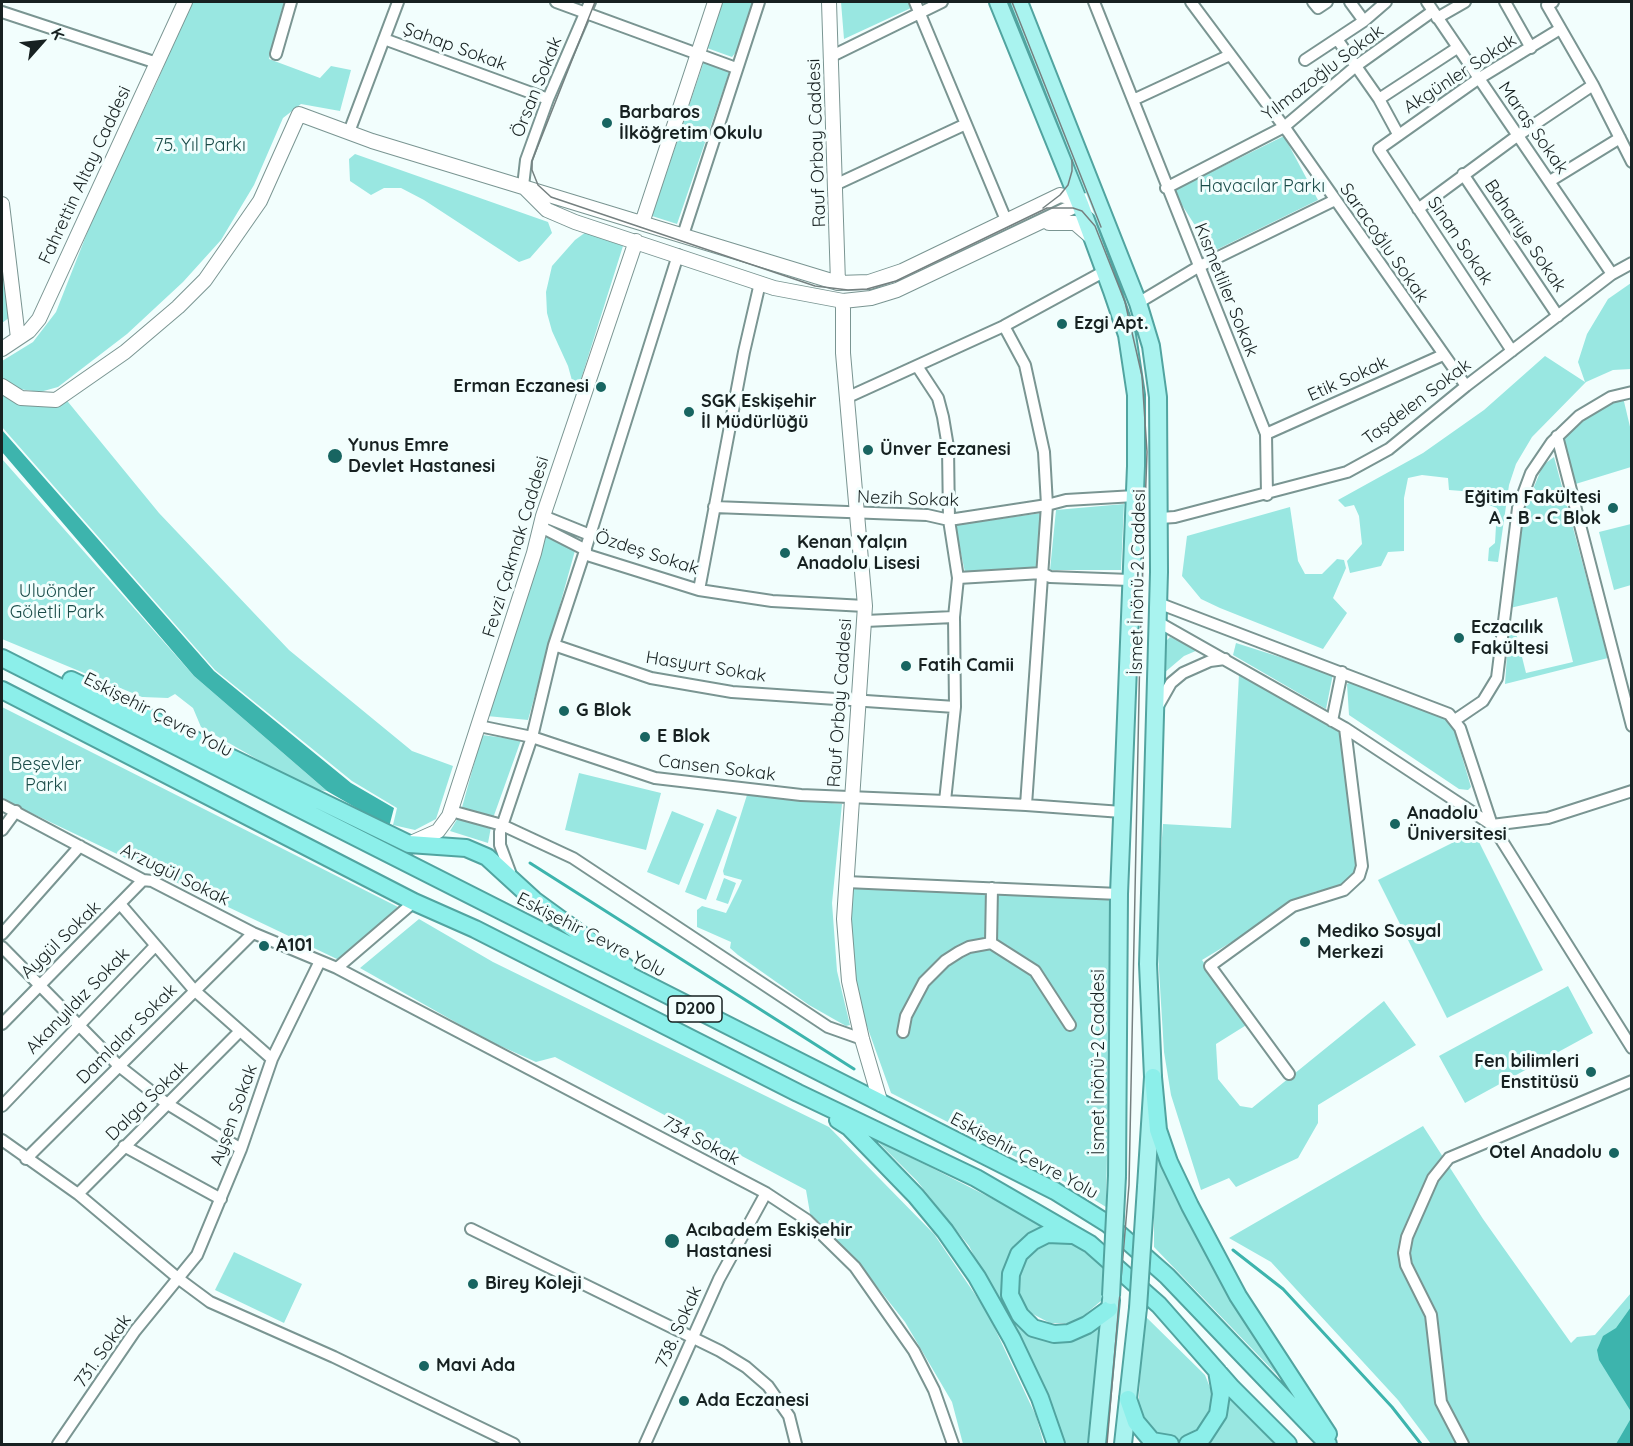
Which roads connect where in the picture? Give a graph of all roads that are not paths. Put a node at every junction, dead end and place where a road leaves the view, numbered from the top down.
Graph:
1 (184, 2) edge
2 (291, 2) edge
3 (398, 2) edge
4 (556, 2) edge
5 (590, 2) edge
6 (715, 2) edge
7 (759, 2) edge
8 (829, 2) edge
9 (942, 2) edge
10 (998, 2) edge
11 (1019, 2) edge
12 (1094, 2) edge
13 (1191, 2) edge
14 (1313, 2) edge
15 (1327, 2) edge
16 (1350, 2) edge
17 (1386, 2) edge
18 (1465, 2) edge
19 (1505, 2) edge
20 (1550, 3) edge
21 (917, 7) edge
22 (1432, 10) edge
23 (2, 12) edge
24 (585, 13) junction
25 (1364, 21) junction
26 (1560, 29) junction
27 (384, 39) junction
28 (1337, 39) junction
29 (1457, 48) junction
30 (1531, 48) junction
31 (698, 53) junction
32 (276, 54) dead end
33 (1230, 55) junction
34 (831, 56) junction
35 (1305, 60) dead end
36 (157, 63) junction
37 (1356, 66) junction
38 (736, 68) junction
39 (1478, 79) junction
40 (1593, 86) junction
41 (548, 99) junction
42 (1378, 99) junction
43 (1132, 100) junction
44 (966, 124) junction
45 (1284, 128) junction
46 (349, 132) junction
47 (1398, 134) junction
48 (1517, 136) junction
49 (1620, 138) junction
50 (1379, 149) joint
51 (1632, 162) edge
52 (1065, 166) junction
53 (1463, 174) junction
54 (1550, 181) junction
55 (1092, 182) junction
56 (837, 184) junction
57 (523, 186) junction
58 (1166, 188) junction
59 (1049, 200) junction
60 (1335, 200) junction
61 (1082, 201) junction
62 (2, 204) edge
63 (1418, 209) junction
64 (1105, 216) junction
65 (1006, 220) junction
66 (642, 223) junction
67 (1024, 229) junction
68 (683, 236) junction
69 (636, 241) junction
70 (1095, 245) junction
71 (678, 255) junction
72 (1632, 263) edge
73 (1198, 267) junction
74 (1105, 271) junction
75 (1612, 274) junction
76 (760, 283) junction
77 (838, 283) junction
78 (843, 301) junction
79 (1138, 303) junction
80 (1558, 316) junction
81 (1005, 326) junction
82 (18, 338) junction
83 (2, 348) edge
84 (1512, 351) junction
85 (1443, 355) junction
86 (917, 366) junction
87 (2, 386) edge
88 (1466, 386) junction
89 (1632, 392) edge
90 (846, 398) junction
91 (1266, 434) junction
92 (1557, 436) junction
93 (1267, 495) junction
94 (1135, 496) junction
95 (1047, 506) junction
96 (714, 507) junction
97 (857, 513) junction
98 (1160, 518) junction
99 (949, 519) junction
100 (542, 521) junction
101 (590, 535) junction
102 (585, 552) junction
103 (1042, 573) junction
104 (958, 578) junction
105 (1131, 580) junction
106 (699, 590) junction
107 (1158, 603) junction
108 (865, 606) junction
109 (954, 617) junction
110 (865, 621) junction
111 (1158, 622) junction
112 (554, 645) junction
113 (2, 647) edge
114 (2, 658) edge
115 (1225, 659) junction
116 (1342, 672) junction
117 (2, 690) edge
118 (857, 699) junction
119 (955, 707) junction
120 (1156, 709) junction
121 (1455, 720) junction
122 (1332, 721) junction
123 (479, 726) junction
124 (1632, 726) edge
125 (1345, 728) junction
126 (532, 737) junction
127 (1632, 791) edge
128 (850, 797) junction
129 (945, 801) junction
130 (2, 805) edge
131 (1026, 805) junction
132 (16, 811) junction
133 (451, 811) junction
134 (1122, 812) junction
135 (502, 825) junction
136 (1492, 825) junction
137 (2, 830) edge
138 (409, 844) junction
139 (80, 846) junction
140 (143, 880) junction
141 (846, 882) junction
142 (518, 886) junction
143 (992, 888) junction
144 (1119, 894) junction
145 (414, 902) junction
146 (121, 905) junction
147 (253, 933) junction
148 (2, 934) edge
149 (991, 943) junction
150 (155, 946) junction
151 (2, 947) edge
152 (320, 961) junction
153 (338, 968) junction
154 (642, 982) junction
155 (39, 984) junction
156 (194, 990) junction
157 (2, 1024) edge
158 (79, 1024) junction
159 (1070, 1025) dead end
160 (240, 1031) junction
161 (903, 1032) dead end
162 (862, 1039) junction
163 (1632, 1048) edge
164 (272, 1059) junction
165 (119, 1066) junction
166 (1289, 1074) dead end
167 (1153, 1077) junction
168 (1632, 1081) edge
169 (798, 1094) junction
170 (166, 1103) junction
171 (881, 1104) junction
172 (2, 1106) edge
173 (2, 1140) edge
174 (124, 1146) junction
175 (241, 1149) junction
176 (26, 1159) junction
177 (766, 1193) junction
178 (78, 1194) junction
179 (221, 1198) junction
180 (471, 1229) dead end
181 (1076, 1236) junction
182 (179, 1279) junction
183 (1110, 1302) junction
184 (692, 1337) junction
185 (1216, 1370) junction
186 (1128, 1399) junction
187 (58, 1444) edge
188 (514, 1444) edge
189 (645, 1444) edge
190 (796, 1444) edge
191 (953, 1444) edge
192 (1056, 1444) edge
193 (1097, 1444) edge
194 (1122, 1444) edge
195 (1170, 1444) edge
196 (1188, 1444) edge
197 (1288, 1444) edge
198 (1328, 1444) edge
199 (1335, 1444) edge
200 (1463, 1444) edge

1 - 36 street, Fahrettin Altay Caddesi
2 - 32 street
3 - 27 street
4 - 24 street
5 - 24 street, Örsan Sokak
6 - 31 street
7 - 38 street
8 - 34 street, Rauf Orbay Caddesi
9 - 21 street
10 - 52 main road, İsmet İnönü-2 Caddesi
11 - 55 main road, İsmet İnönü-2 Caddesi
12 - 43 street, Kısmetliler Sokak
13 - 33 street, Saracoğlu Sokak
14 - 15 street
16 - 25 street
17 - 25 street
18 - 22 street, Yılmazoğlu Sokak
19 - 30 street
20 - 26 street
21 - 34 street
21 - 44 street
22 - 29 street, Maraş Sokak
22 - 37 street, Yılmazoğlu Sokak
23 - 36 street
24 - 31 street
24 - 41 street, Örsan Sokak
25 - 28 street
26 - 30 street, Akgünler Sokak
26 - 40 street
27 - 41 street, Şahap Sokak
27 - 46 street
28 - 35 street
28 - 37 street
29 - 39 street, Maraş Sokak
29 - 42 street
30 - 39 street, Akgünler Sokak
31 - 38 street
31 - 66 street
33 - 43 street
33 - 45 street, Saracoğlu Sokak
34 - 56 street, Rauf Orbay Caddesi
36 - 82 street, Fahrettin Altay Caddesi
37 - 42 street
37 - 45 street, Yılmazoğlu Sokak
38 - 68 street
39 - 47 street, Akgünler Sokak
39 - 48 street, Maraş Sokak
40 - 48 street
40 - 49 street
41 - 57 street, Örsan Sokak
42 - 47 street
43 - 58 street, Kısmetliler Sokak
44 - 56 street
44 - 65 street
45 - 58 street, Yılmazoğlu Sokak
45 - 60 street, Saracoğlu Sokak
46 - 57 street
46 - 87 street
47 - 50 street, Akgünler Sokak
48 - 53 street
48 - 54 street, Maraş Sokak
49 - 51 street
49 - 54 street
50 - 63 street, Sinan Sokak
52 - 59 street
52 - 61 main road, İsmet İnönü-2 Caddesi
53 - 63 street
53 - 80 street, Bahariye Sokak
54 - 75 street, Maraş Sokak
55 - 61 street
55 - 64 main road, İsmet İnönü-2 Caddesi
56 - 77 street, Rauf Orbay Caddesi
57 - 66 street
57 - 69 street
58 - 73 street, Kısmetliler Sokak
59 - 61 street
59 - 65 street
60 - 73 street
60 - 85 street, Saracoğlu Sokak
61 - 64 street
61 - 67 street
61 - 70 main road, İsmet İnönü-2 Caddesi
62 - 82 street
63 - 84 street, Sinan Sokak
64 - 79 main road, İsmet İnönü-2 Caddesi
65 - 77 street
66 - 68 street
67 - 70 street
67 - 78 street
68 - 77 street
69 - 71 street
69 - 100 street, Fevzi Çakmak Caddesi
70 - 74 main road, İsmet İnönü-2 Caddesi
71 - 76 street
71 - 101 street, Özdeş Sokak
72 - 75 street, Taşdelen Sokak
73 - 79 street
73 - 91 street, Kısmetliler Sokak
74 - 81 street
74 - 94 main road, İsmet İnönü-2 Caddesi
75 - 80 street, Taşdelen Sokak
76 - 78 street
76 - 96 street, Özdeş Sokak
78 - 90 street, Rauf Orbay Caddesi
79 - 98 main road, İsmet İnönü-2 Caddesi
80 - 84 street, Taşdelen Sokak
81 - 86 street
81 - 95 street
82 - 83 street, Fahrettin Altay Caddesi
84 - 88 street, Taşdelen Sokak
85 - 88 street, Saracoğlu Sokak
85 - 91 street, Etik Sokak
86 - 90 street
86 - 99 street
88 - 93 street, Taşdelen Sokak
89 - 92 street
90 - 97 street, Rauf Orbay Caddesi
91 - 93 street, Kısmetliler Sokak
92 - 121 street
92 - 124 street
93 - 98 street, Taşdelen Sokak
94 - 95 street, Nezih Sokak
94 - 105 main road, İsmet İnönü-2 Caddesi
95 - 99 street, Nezih Sokak
95 - 103 street
96 - 97 street, Nezih Sokak
96 - 106 street, Özdeş Sokak
97 - 99 street, Nezih Sokak
97 - 108 street, Rauf Orbay Caddesi
98 - 107 main road, İsmet İnönü-2 Caddesi
99 - 104 street
100 - 101 street
100 - 102 street
100 - 123 street, Fevzi Çakmak Caddesi
101 - 102 street, Özdeş Sokak
102 - 106 street, Özdeş Sokak
102 - 112 street
103 - 104 street
103 - 105 street
103 - 131 street
104 - 109 street
105 - 134 main road, İsmet İnönü-2 Caddesi
106 - 108 street
107 - 111 main road, İsmet İnönü-2 Caddesi
107 - 116 street
108 - 110 street, Rauf Orbay Caddesi
109 - 110 street
109 - 119 street
110 - 118 street, Rauf Orbay Caddesi
111 - 115 street
111 - 120 main road, İsmet İnönü-2 Caddesi
112 - 118 street, Hasyurt Sokak
112 - 126 street
113 - 138 highway
114 - 154 highway, Eskişehir Çevre Yolu / D200
115 - 120 street
115 - 122 street
116 - 121 street
116 - 122 street
117 - 145 highway, D200
118 - 119 street, Hasyurt Sokak
118 - 128 street, Rauf Orbay Caddesi
119 - 129 street
120 - 167 main road, İsmet İnönü-2 Caddesi
121 - 136 street
122 - 125 street
123 - 126 street, Cansen Sokak
123 - 133 street, Fevzi Çakmak Caddesi
125 - 136 street
125 - 166 street
126 - 128 street, Cansen Sokak
126 - 135 street
127 - 136 street
128 - 129 street, Cansen Sokak
128 - 141 street, Rauf Orbay Caddesi
129 - 131 street, Cansen Sokak
130 - 132 street, Arzugül Sokak
131 - 134 street, Cansen Sokak
132 - 137 street
132 - 139 street, Arzugül Sokak
133 - 135 street
133 - 138 street, Fevzi Çakmak Caddesi
134 - 144 main road, İsmet İnönü-2 Caddesi
135 - 142 street
135 - 162 street
136 - 163 street
138 - 142 highway
139 - 140 street, Arzugül Sokak
139 - 148 street
140 - 146 street, Aygül Sokak
140 - 147 street, Arzugül Sokak
141 - 143 street
141 - 162 street, Rauf Orbay Caddesi
142 - 154 highway
143 - 144 street
143 - 149 street
144 - 183 main road, İsmet İnönü-2 Caddesi, bridge
145 - 153 street
145 - 169 highway, D200
146 - 150 street
146 - 155 street, Aygül Sokak
147 - 152 street, Arzugül Sokak
147 - 156 street, Damlalar Sokak
149 - 159 street
149 - 161 street
150 - 156 street
150 - 158 street, Akanyıldız Sokak
151 - 155 street
152 - 153 street, Arzugül Sokak
152 - 164 street, Ayşen Sokak
153 - 177 street, 734 Sokak
154 - 171 highway, Eskişehir Çevre Yolu / D200
155 - 157 street, Aygül Sokak
155 - 158 street
156 - 160 street
156 - 165 street, Damlalar Sokak
158 - 165 street
158 - 172 street, Akanyıldız Sokak
160 - 164 street
160 - 170 street, Dalga Sokak
162 - 171 street, Rauf Orbay Caddesi
164 - 175 street, Ayşen Sokak
165 - 170 street
165 - 176 street, Damlalar Sokak
167 - 186 main road, İsmet İnönü-2 Caddesi, bridge
167 - 199 highway
168 - 200 street
169 - 181 highway, D200
169 - 192 highway
170 - 174 street, Dalga Sokak
170 - 175 street
171 - 198 highway, Eskişehir Çevre Yolu / D200
173 - 176 street
174 - 178 street, Dalga Sokak
174 - 179 street
175 - 179 street, Ayşen Sokak
176 - 178 street
177 - 184 street, 738. Sokak
177 - 191 street, 734 Sokak
178 - 182 street
179 - 182 street, Ayşen Sokak
180 - 184 street
181 - 183 highway
181 - 185 highway, D200
182 - 187 street, 731. Sokak
182 - 188 street
183 - 193 main road, İsmet İnönü-2 Caddesi
184 - 189 street, 738. Sokak
184 - 190 street
185 - 196 highway
185 - 197 highway, D200
186 - 194 main road, İsmet İnönü-2 Caddesi
186 - 195 highway

